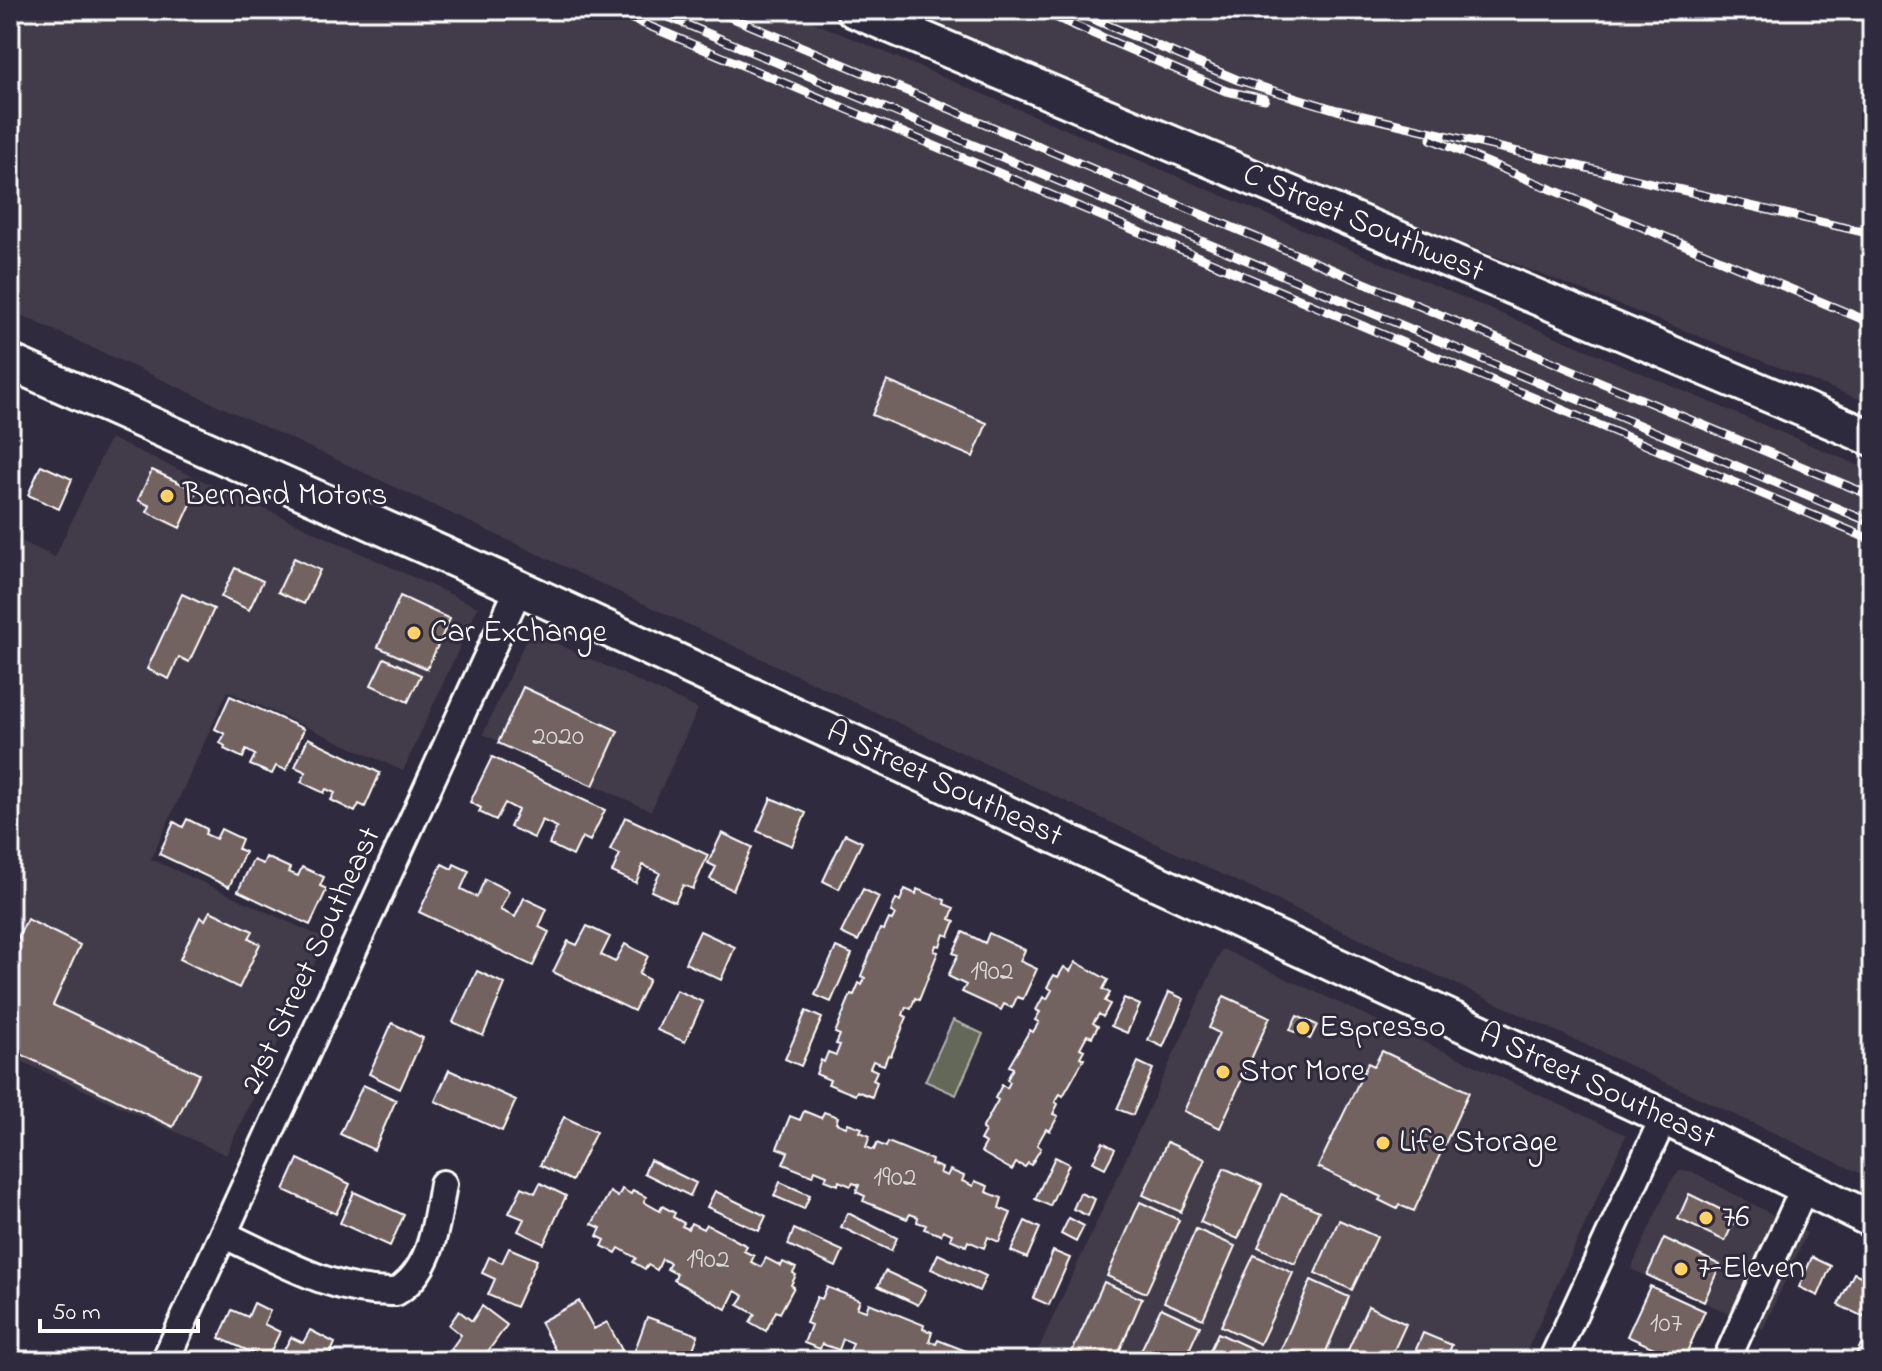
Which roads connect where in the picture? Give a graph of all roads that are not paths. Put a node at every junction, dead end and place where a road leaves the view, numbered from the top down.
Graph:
1 (854, 10) edge
2 (10, 362) edge
3 (1872, 438) edge
4 (519, 588) junction
5 (1664, 1117) junction
6 (443, 1184) dead end
7 (1805, 1186) junction
8 (1872, 1220) edge
9 (223, 1234) junction
10 (165, 1361) edge
11 (1552, 1361) edge
12 (1726, 1361) edge

1 - 3 main road, C Street Southwest
2 - 4 main road, A Street Southeast
4 - 5 main road, A Street Southeast
4 - 9 street, 21st Street Southeast
5 - 7 main road, A Street Southeast
5 - 11 street
6 - 9 street
7 - 8 main road, A Street Southeast
7 - 12 street
9 - 10 street, 21st Street Southeast

